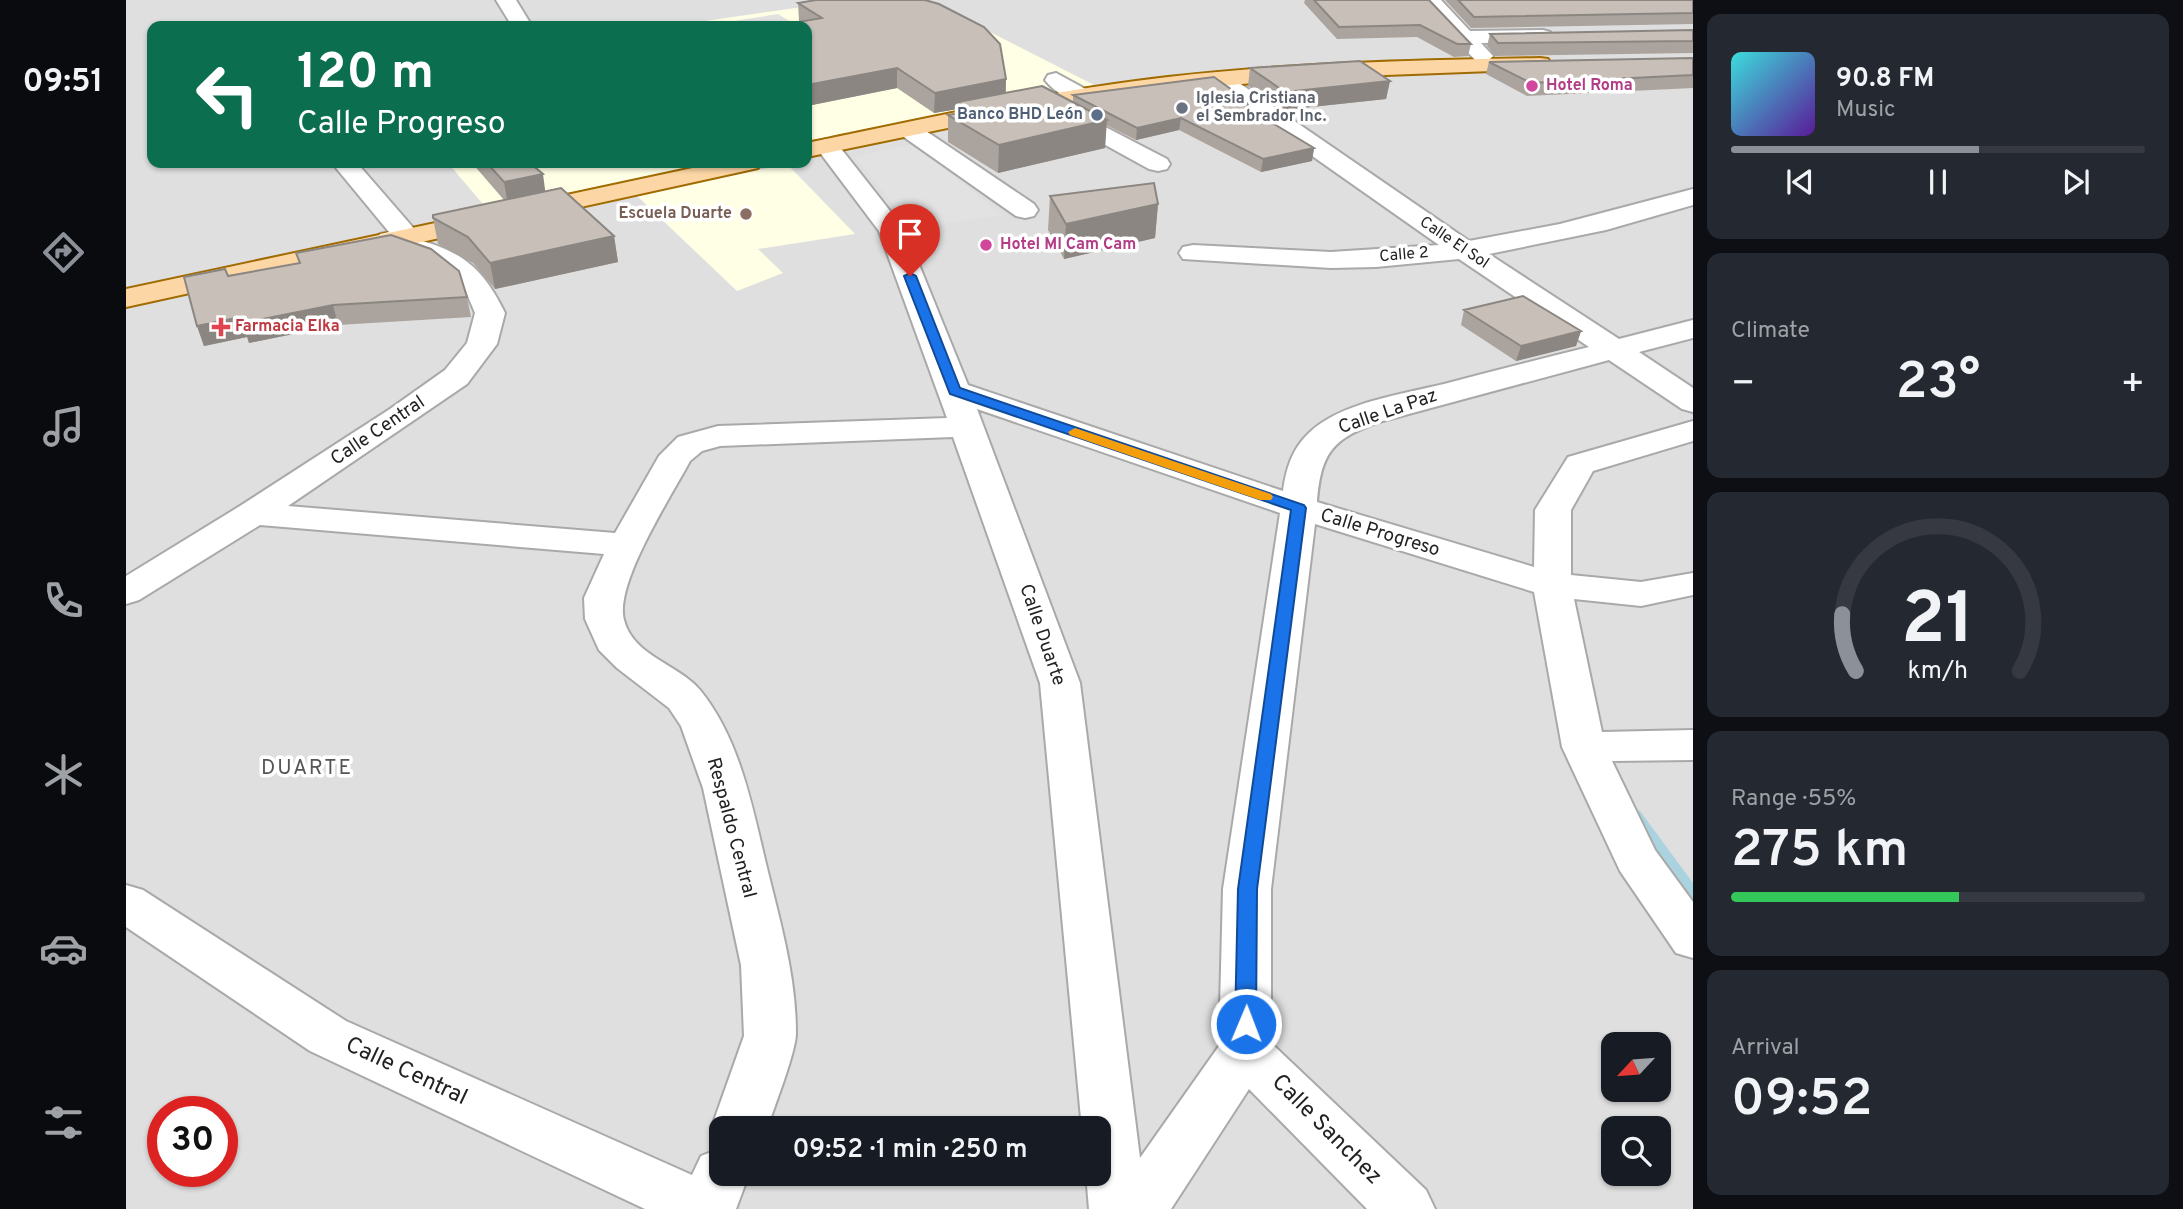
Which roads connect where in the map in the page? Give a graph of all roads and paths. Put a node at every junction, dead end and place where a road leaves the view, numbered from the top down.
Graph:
1 (506, 0) edge
2 (1430, 0) edge
3 (519, 21) edge
4 (1559, 36) edge
5 (1464, 37) junction
6 (1558, 64) edge
7 (1490, 65) junction
8 (1218, 79) junction
9 (1056, 80) dead end
10 (1083, 97) junction
11 (1045, 103) junction
12 (915, 121) junction
13 (817, 148) edge
14 (1158, 164) dead end
15 (348, 168) edge
16 (726, 168) edge
17 (1693, 197) edge
18 (1025, 210) dead end
19 (399, 239) junction
20 (1463, 249) junction
21 (1192, 253) dead end
22 (126, 298) edge
23 (1693, 329) edge
24 (1616, 349) junction
25 (1693, 402) edge
26 (960, 409) junction
27 (1693, 431) edge
28 (1299, 508) junction
29 (253, 514) junction
30 (625, 545) junction
31 (1693, 584) edge
32 (1552, 585) junction
33 (126, 592) edge
34 (1693, 745) edge
35 (1584, 747) junction
36 (126, 903) edge
37 (1693, 939) edge
38 (1245, 1051) junction
39 (743, 1116) edge
40 (716, 1186) edge
41 (706, 1209) edge
42 (1118, 1209) edge
43 (1138, 1209) edge
44 (1406, 1209) edge

1 - 3 street
2 - 5 street
4 - 5 street
5 - 7 street
6 - 7 main road
7 - 8 main road
8 - 10 main road
8 - 20 street, Calle El Sol
9 - 10 street
10 - 11 main road
11 - 12 main road
11 - 14 street
12 - 13 main road
12 - 18 street
13 - 26 street, Calle Duarte
15 - 19 street
16 - 19 main road
17 - 20 street, Calle 2
19 - 22 main road
19 - 29 street, Calle Central
20 - 21 street, Calle 2
20 - 24 street, Calle El Sol
23 - 24 street, Calle La Paz
24 - 25 street, Calle El Sol
24 - 28 street, Calle La Paz
26 - 28 street, Calle Progreso
26 - 30 street, Respaldo Central
26 - 42 street, Calle Duarte
27 - 32 street
28 - 32 street, Calle Progreso
28 - 38 street, Calle La Paz
29 - 30 street
29 - 33 street, Calle Central
30 - 39 street, Respaldo Central
31 - 32 street, Calle Progreso
32 - 35 street
34 - 35 street
35 - 37 street
36 - 41 street, Calle Central
38 - 43 street
38 - 44 street, Calle Sanchez
40 - 41 street

